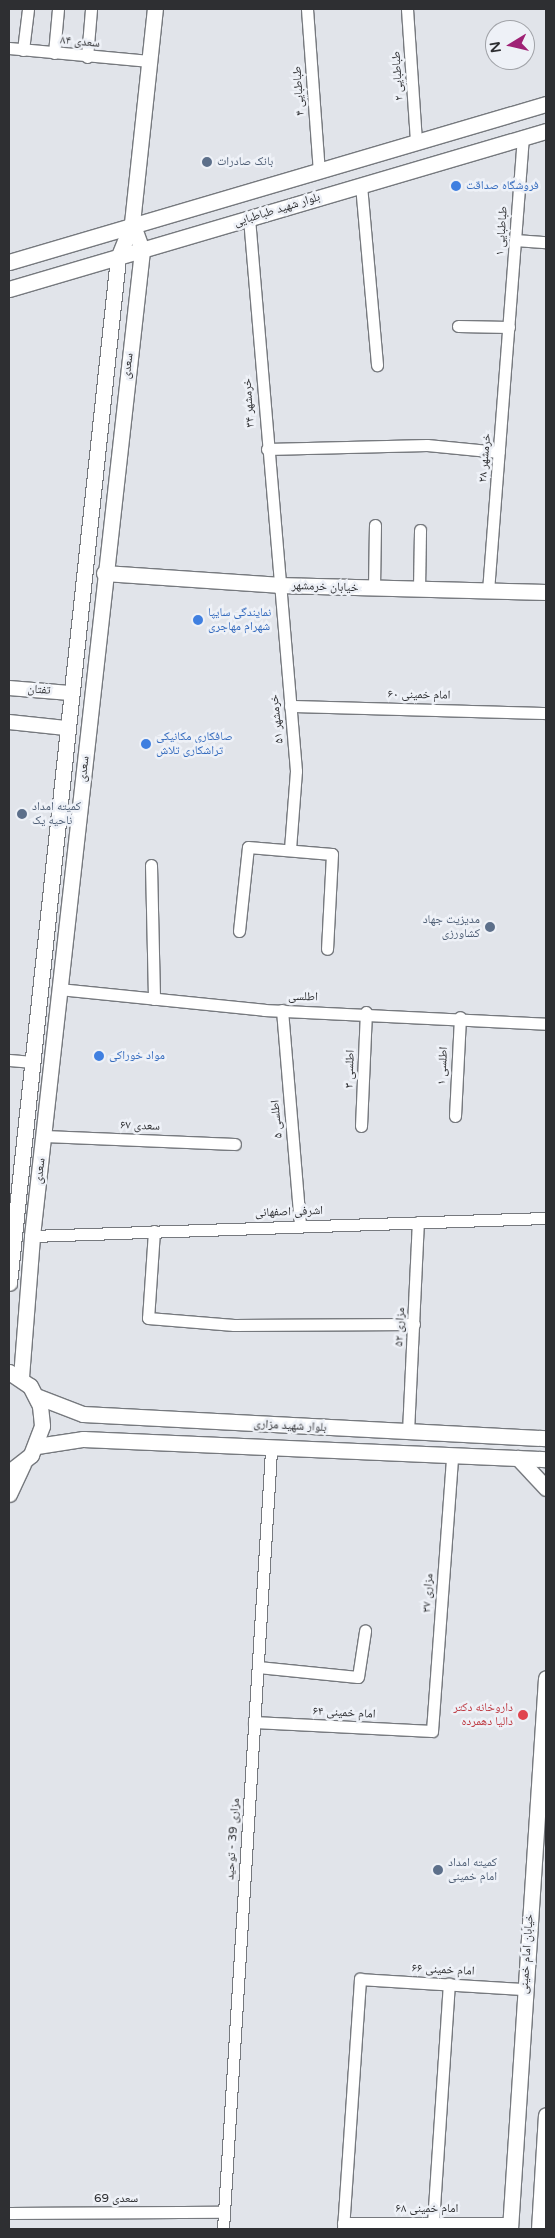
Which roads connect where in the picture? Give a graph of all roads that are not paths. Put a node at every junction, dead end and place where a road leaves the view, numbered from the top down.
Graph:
1 (28, 9) edge
2 (58, 9) edge
3 (91, 9) edge
4 (155, 9) edge
5 (307, 9) edge
6 (408, 9) edge
7 (9, 48) edge
8 (23, 50) junction
9 (54, 53) junction
10 (87, 56) junction
11 (148, 61) junction
12 (546, 104) edge
13 (546, 131) edge
14 (523, 136) junction
15 (416, 141) junction
16 (319, 171) junction
17 (361, 185) junction
18 (249, 218) junction
19 (132, 223) junction
20 (516, 240) junction
21 (546, 242) edge
22 (142, 250) junction
23 (118, 258) junction
24 (9, 262) edge
25 (9, 289) edge
26 (458, 326) dead end
27 (510, 328) junction
28 (377, 365) dead end
29 (267, 449) junction
30 (499, 452) junction
31 (375, 525) dead end
32 (420, 530) dead end
33 (104, 573) junction
34 (278, 585) junction
35 (374, 588) junction
36 (419, 589) junction
37 (488, 591) junction
38 (546, 592) edge
39 (9, 688) edge
40 (70, 693) junction
41 (290, 706) junction
42 (546, 712) edge
43 (9, 722) edge
44 (66, 728) junction
45 (290, 849) junction
46 (151, 865) dead end
47 (239, 931) dead end
48 (327, 949) dead end
49 (59, 989) junction
50 (154, 999) junction
51 (282, 1010) junction
52 (366, 1012) junction
53 (460, 1017) junction
54 (546, 1024) edge
55 (9, 1060) edge
56 (33, 1062) junction
57 (455, 1116) dead end
58 (361, 1126) dead end
59 (44, 1136) junction
60 (235, 1144) dead end
61 (546, 1218) edge
62 (418, 1222) junction
63 (300, 1226) junction
64 (154, 1231) junction
65 (32, 1236) junction
66 (10, 1256) edge
67 (9, 1283) edge
68 (414, 1324) junction
69 (15, 1374) edge
70 (36, 1396) junction
71 (408, 1432) junction
72 (546, 1438) edge
73 (37, 1446) junction
74 (271, 1450) junction
75 (452, 1456) junction
76 (518, 1458) junction
77 (546, 1459) edge
78 (23, 1464) junction
79 (9, 1472) edge
80 (546, 1488) edge
81 (9, 1494) edge
82 (365, 1631) dead end
83 (258, 1667) junction
84 (546, 1678) edge
85 (254, 1722) junction
86 (432, 1731) joint
87 (448, 1984) junction
88 (525, 1989) junction
89 (546, 2115) edge
90 (224, 2212) junction
91 (9, 2213) edge
92 (433, 2223) junction
93 (343, 2226) edge
94 (510, 2226) edge
95 (223, 2229) edge
96 (539, 2229) edge

1 - 8 street
2 - 9 street
3 - 10 street
4 - 11 main road
5 - 16 street, طباطبایی ۴
6 - 15 street, طباطبایی ۲
7 - 8 street, سعدی ۸۴
8 - 9 street, سعدی ۸۴
9 - 10 street, سعدی ۸۴
10 - 11 street, سعدی ۸۴
11 - 19 main road
12 - 15 main road, بلوار شهید طباطبایی
13 - 14 main road, بلوار شهید طباطبایی
14 - 17 main road, بلوار شهید طباطبایی
14 - 20 street, طباطبایی ۱
15 - 16 main road, بلوار شهید طباطبایی
16 - 19 main road, بلوار شهید طباطبایی
17 - 18 main road, بلوار شهید طباطبایی
17 - 28 street
18 - 22 main road, بلوار شهید طباطبایی
18 - 29 street, خرمشهر ۳۴
19 - 22 main road
19 - 23 main road, سعدی
19 - 24 main road, بلوار شهید طباطبایی
20 - 21 street
20 - 27 street, طباطبایی ۱
22 - 23 main road, بلوار شهید طباطبایی
22 - 33 main road, سعدی
23 - 25 main road, بلوار شهید طباطبایی
23 - 40 main road, سعدی
26 - 27 street
27 - 30 street, خرمشهر ۲۸
29 - 30 street
29 - 34 street, خرمشهر ۳۴
30 - 37 street, خرمشهر ۲۸
31 - 35 street
32 - 36 street
33 - 34 main road, خیابان خرمشهر
33 - 49 main road, سعدی
34 - 35 main road, خیابان خرمشهر
34 - 41 street, خرمشهر ۵۱
35 - 36 main road, خیابان خرمشهر
36 - 37 main road, خیابان خرمشهر
37 - 38 main road, خیابان خرمشهر
39 - 40 street, تفتان
40 - 44 main road, سعدی
41 - 42 street, امام خمینی ۶۰
41 - 45 street, خرمشهر ۵۱
43 - 44 street
44 - 56 main road, سعدی
45 - 47 street
45 - 48 street
46 - 50 street
49 - 50 street, اطلسی
49 - 59 main road, سعدی
50 - 51 street, اطلسی
51 - 52 street, اطلسی
51 - 63 street, اطلسی ۵
52 - 53 street, اطلسی
52 - 58 street, اطلسی ۳
53 - 54 street, اطلسی
53 - 57 street, اطلسی ۱
55 - 56 street
56 - 66 main road, سعدی
59 - 60 street, سعدی ۶۷
59 - 65 main road, سعدی
61 - 62 street, اشرفی اصفهانی
62 - 63 street, اشرفی اصفهانی
62 - 68 street, مزاری ۵۲
63 - 64 street, اشرفی اصفهانی
64 - 65 street, اشرفی اصفهانی
64 - 68 street
65 - 69 main road, سعدی
66 - 67 main road, سعدی
68 - 71 street, مزاری ۵۲
69 - 70 main road
70 - 71 main road, بلوار شهید مزاری
70 - 73 main road
71 - 72 main road, بلوار شهید مزاری
73 - 74 main road, بلوار شهید مزاری
73 - 78 main road
74 - 75 main road, بلوار شهید مزاری
74 - 83 street, مزاری 39 - توحید
75 - 76 main road, بلوار شهید مزاری
75 - 86 street, مزاری ۳۷
76 - 77 main road, بلوار شهید مزاری
76 - 80 main road
78 - 79 main road
78 - 81 main road
82 - 83 street
83 - 85 street, مزاری 39 - توحید
84 - 88 main road, خیابان امام خمینی
85 - 86 street, امام خمینی ۶۴
85 - 90 street, مزاری 39 - توحید
87 - 88 street, امام خمینی ۶۶
87 - 92 street
87 - 93 street, امام خمینی ۶۶
88 - 94 main road, خیابان امام خمینی
89 - 96 main road
90 - 91 street, سعدی 69
90 - 95 street, مزاری 39 - توحید
92 - 93 street, امام خمینی ۶۸
92 - 94 street, امام خمینی ۶۸

